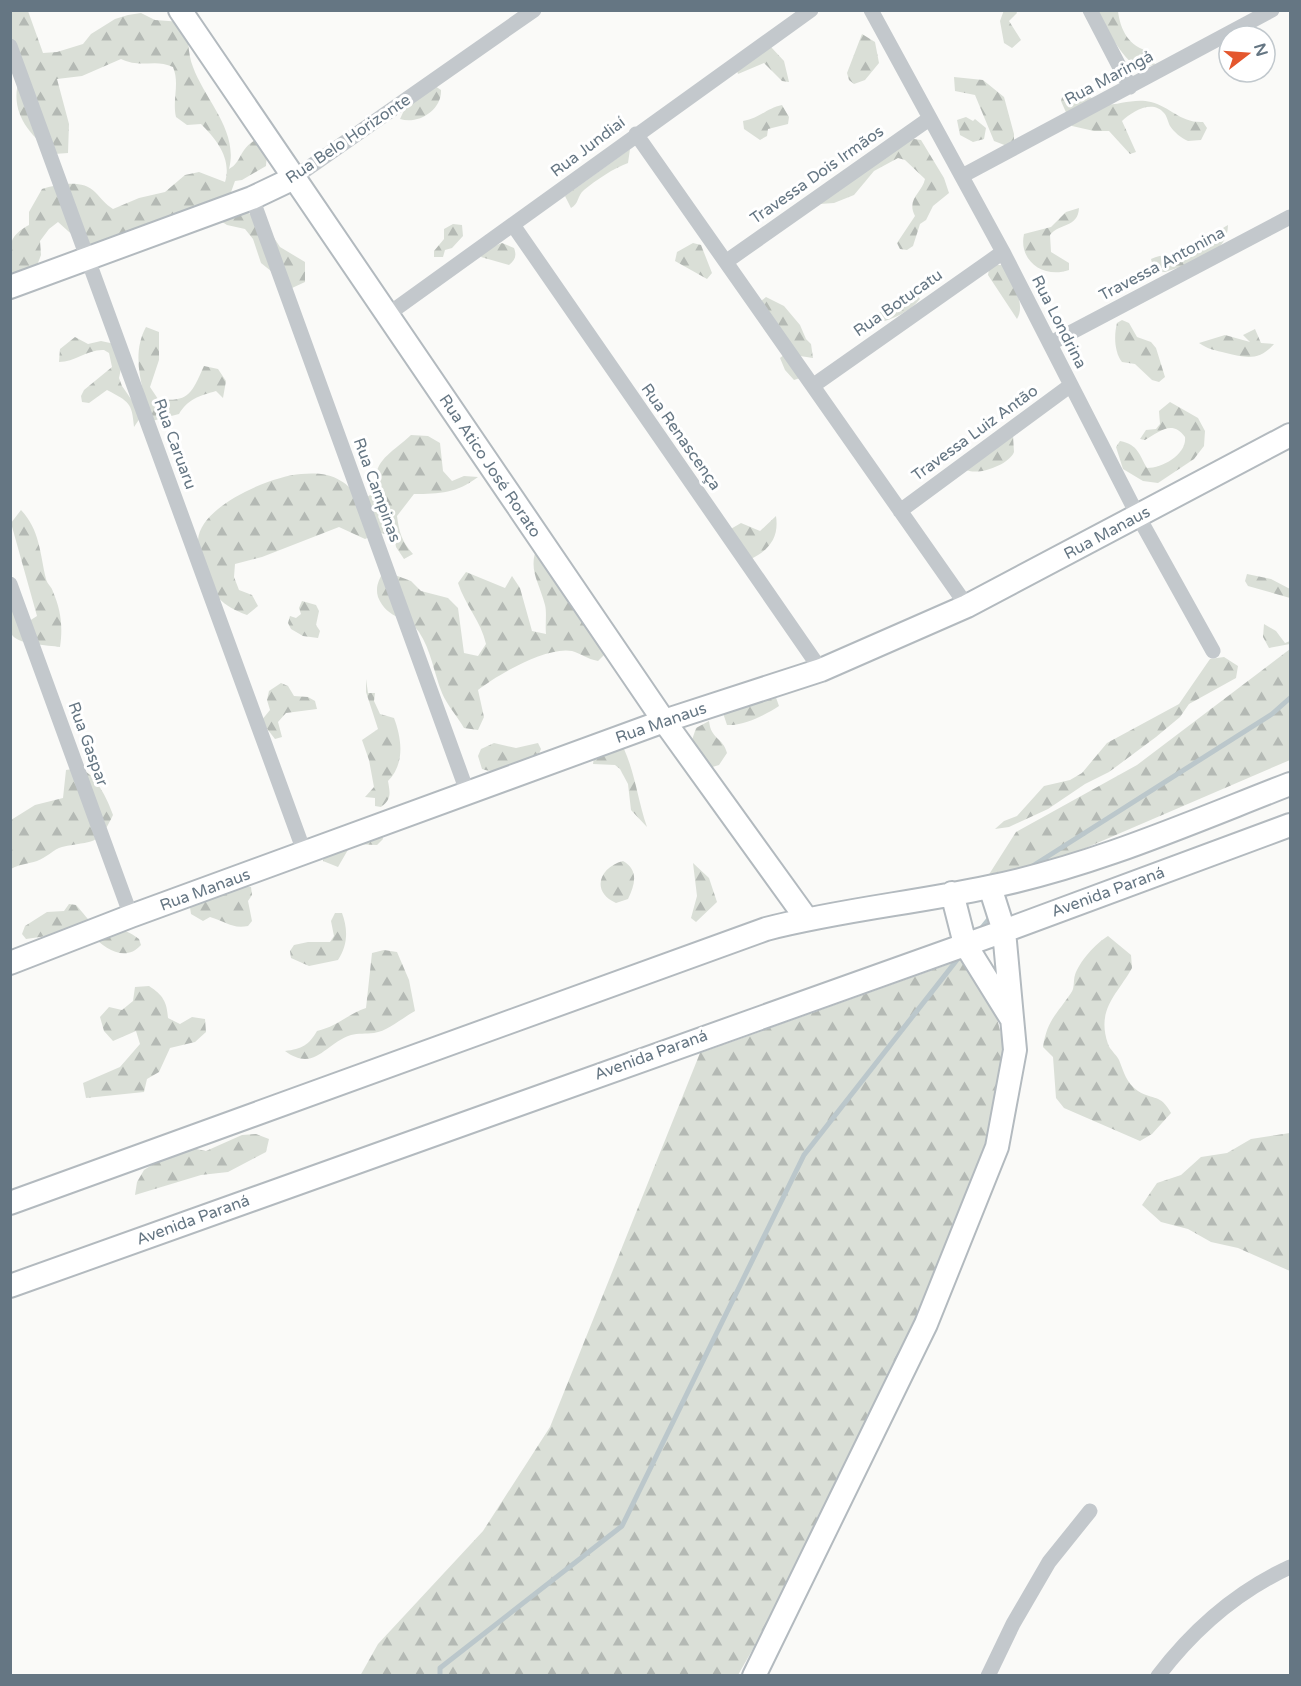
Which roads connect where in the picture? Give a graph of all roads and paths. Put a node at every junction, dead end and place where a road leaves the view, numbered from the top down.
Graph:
1 (180, 10) edge
2 (534, 10) edge
3 (811, 10) edge
4 (871, 10) edge
5 (1090, 10) edge
6 (1272, 10) edge
7 (10, 46) edge
8 (1130, 87) junction
9 (929, 119) junction
10 (636, 134) junction
11 (962, 176) junction
12 (294, 178) junction
13 (252, 198) junction
14 (1290, 218) edge
15 (513, 225) junction
16 (1003, 252) junction
17 (89, 258) junction
18 (727, 261) junction
19 (10, 287) edge
20 (387, 315) junction
21 (1051, 343) junction
22 (814, 385) junction
23 (1071, 385) junction
24 (1290, 435) edge
25 (900, 511) junction
26 (1138, 516) junction
27 (10, 584) edge
28 (967, 606) junction
29 (1213, 651) dead end
30 (820, 670) junction
31 (664, 721) junction
32 (1290, 784) edge
33 (468, 794) junction
34 (1290, 825) edge
35 (305, 854) junction
36 (998, 885) junction
37 (952, 894) junction
38 (131, 916) junction
39 (806, 918) junction
40 (1004, 931) junction
41 (965, 944) junction
42 (10, 963) edge
43 (1014, 1022) junction
44 (10, 1203) edge
45 (10, 1286) edge
46 (1090, 1511) dead end
47 (1290, 1567) edge
48 (754, 1676) edge
49 (988, 1676) edge
50 (1158, 1676) edge

1 - 12 street, Rua Atico José Rorato
2 - 12 street, Rua Belo Horizonte
3 - 10 street, Rua Jundiaí
4 - 9 street, Rua Londrina
5 - 8 street
6 - 8 street, Rua Maringá
7 - 17 street, Rua Caruaru
8 - 11 street, Rua Maringá
9 - 11 street, Rua Londrina
9 - 18 street, Travessa Dois Irmãos
10 - 15 street, Rua Jundiaí
10 - 18 street
11 - 16 street, Rua Londrina
12 - 13 street, Rua Belo Horizonte
12 - 20 street, Rua Atico José Rorato
13 - 17 street, Rua Belo Horizonte
13 - 33 street, Rua Campinas
14 - 21 street, Travessa Antonina
15 - 20 street, Rua Jundiaí
15 - 30 street, Rua Renascença
16 - 21 street, Rua Londrina
16 - 22 street, Rua Botucatu
17 - 19 street, Rua Belo Horizonte
17 - 35 street, Rua Caruaru
18 - 22 street
20 - 31 street, Rua Atico José Rorato
21 - 23 street, Rua Londrina
22 - 25 street
23 - 25 street, Travessa Luiz Antão
23 - 26 street, Rua Londrina
24 - 26 street, Rua Manaus
25 - 28 street
26 - 28 street, Rua Manaus
26 - 29 street, Rua Londrina
27 - 38 street, Rua Gaspar
28 - 30 street, Rua Manaus
30 - 31 street, Rua Manaus
31 - 33 street, Rua Manaus
31 - 39 street, Rua Atico José Rorato
32 - 36 street
33 - 35 street, Rua Manaus
34 - 40 street, Avenida Paraná
35 - 38 street, Rua Manaus
36 - 37 street
36 - 40 street
37 - 39 street
37 - 41 street
38 - 42 street, Rua Manaus
39 - 44 street
40 - 41 street, Avenida Paraná
40 - 43 street
41 - 43 street
41 - 45 street, Avenida Paraná
43 - 48 street
46 - 49 street
47 - 50 street

